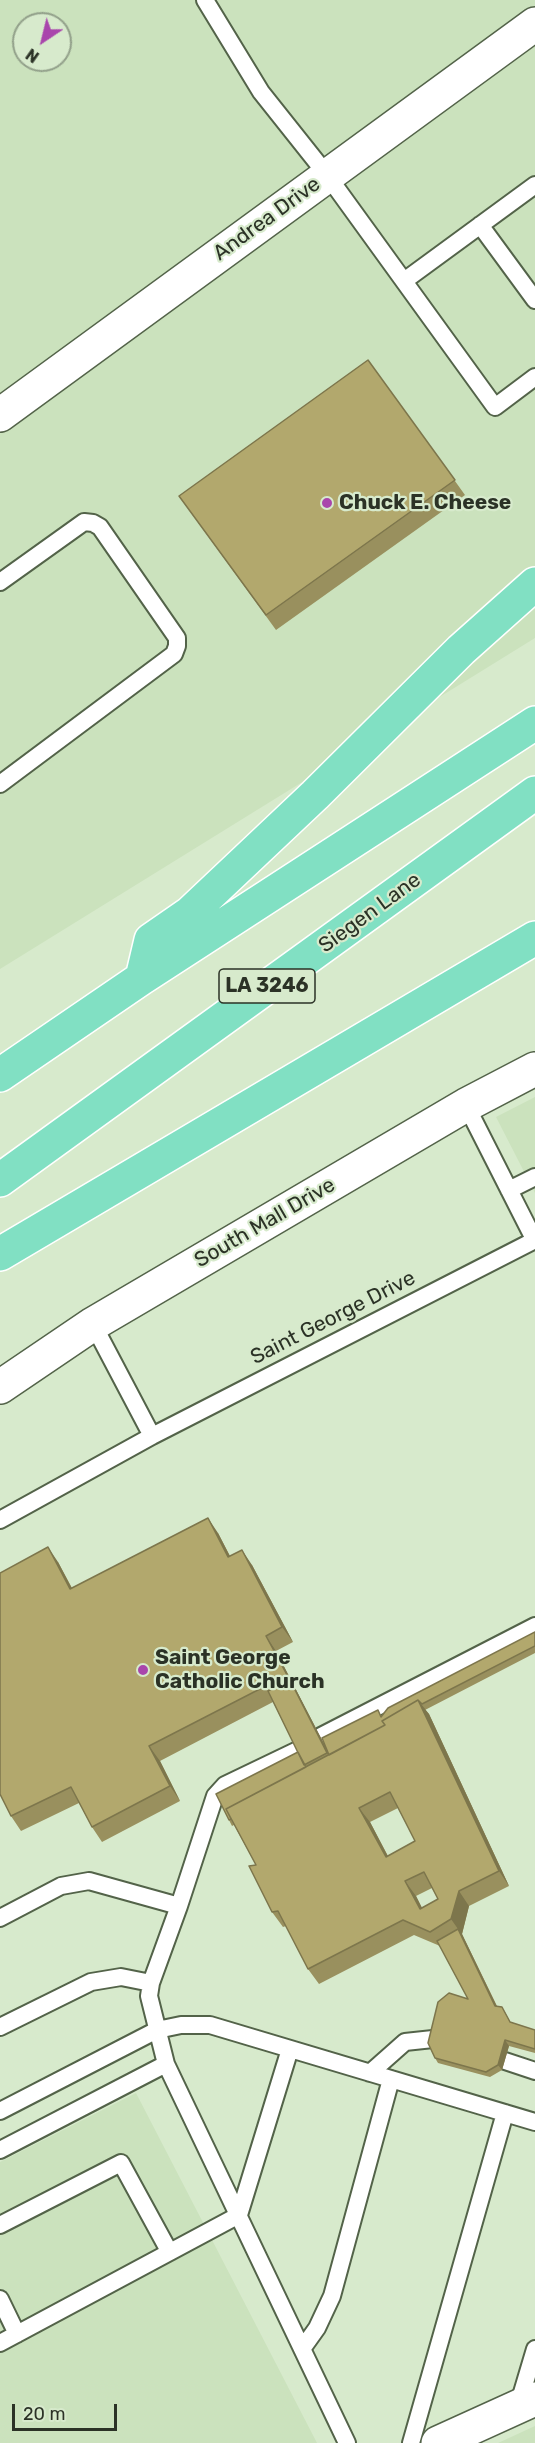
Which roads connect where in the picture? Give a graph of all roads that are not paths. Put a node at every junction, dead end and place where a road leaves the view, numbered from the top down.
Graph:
1 (205, 0) edge
2 (535, 24) edge
3 (327, 175) junction
4 (535, 185) edge
5 (480, 225) junction
6 (404, 281) junction
7 (535, 300) edge
8 (535, 377) edge
9 (0, 415) edge
10 (2, 578) edge
11 (535, 584) edge
12 (535, 723) edge
13 (0, 784) edge
14 (535, 793) edge
15 (535, 938) edge
16 (142, 978) junction
17 (535, 1069) edge
18 (0, 1076) edge
19 (466, 1105) junction
20 (535, 1177) edge
21 (0, 1180) edge
22 (509, 1190) junction
23 (535, 1240) edge
24 (0, 1254) edge
25 (93, 1324) junction
26 (0, 1387) edge
27 (152, 1436) junction
28 (0, 1520) edge
29 (535, 1626) edge
30 (321, 1736) edge
31 (300, 1749) edge
32 (179, 1906) junction
33 (0, 1918) edge
34 (151, 1983) junction
35 (0, 2027) edge
36 (157, 2030) junction
37 (433, 2039) edge
38 (290, 2049) junction
39 (505, 2061) dead end
40 (166, 2064) junction
41 (535, 2071) edge
42 (370, 2073) junction
43 (391, 2079) junction
44 (0, 2111) edge
45 (505, 2113) junction
46 (535, 2122) edge
47 (0, 2150) edge
48 (239, 2215) junction
49 (0, 2225) edge
50 (169, 2251) junction
51 (0, 2299) edge
52 (17, 2334) junction
53 (0, 2343) edge
54 (302, 2349) junction
55 (535, 2349) edge
56 (526, 2403) edge
57 (484, 2432) edge
58 (347, 2443) edge
59 (411, 2443) edge
60 (438, 2443) edge

1 - 3 lane
2 - 3 street, Andrea Drive
3 - 6 lane
3 - 9 street, Andrea Drive
4 - 5 lane
5 - 6 lane
5 - 7 lane
6 - 8 lane
10 - 13 lane
11 - 16 main road
12 - 16 main road
14 - 21 main road, Siegen Lane / LA 3246
15 - 24 main road
16 - 18 main road
17 - 19 street, South Mall Drive
19 - 22 lane
19 - 25 street, South Mall Drive
20 - 22 lane
22 - 23 lane
23 - 27 lane, Saint George Drive
25 - 26 street, South Mall Drive
25 - 27 lane
27 - 28 lane, Saint George Drive
29 - 30 lane
31 - 32 lane
32 - 33 lane
32 - 34 lane
34 - 35 lane
34 - 36 lane
36 - 38 lane
36 - 40 lane
36 - 44 lane
37 - 42 lane
38 - 42 lane
38 - 48 lane
39 - 41 lane
40 - 47 lane
40 - 48 lane
42 - 43 lane
43 - 45 lane
43 - 54 lane
45 - 46 lane
45 - 59 lane
48 - 50 lane
48 - 54 lane
49 - 50 lane
50 - 52 lane
51 - 52 lane
52 - 53 lane
54 - 58 lane
55 - 56 lane
56 - 57 street
57 - 60 street

